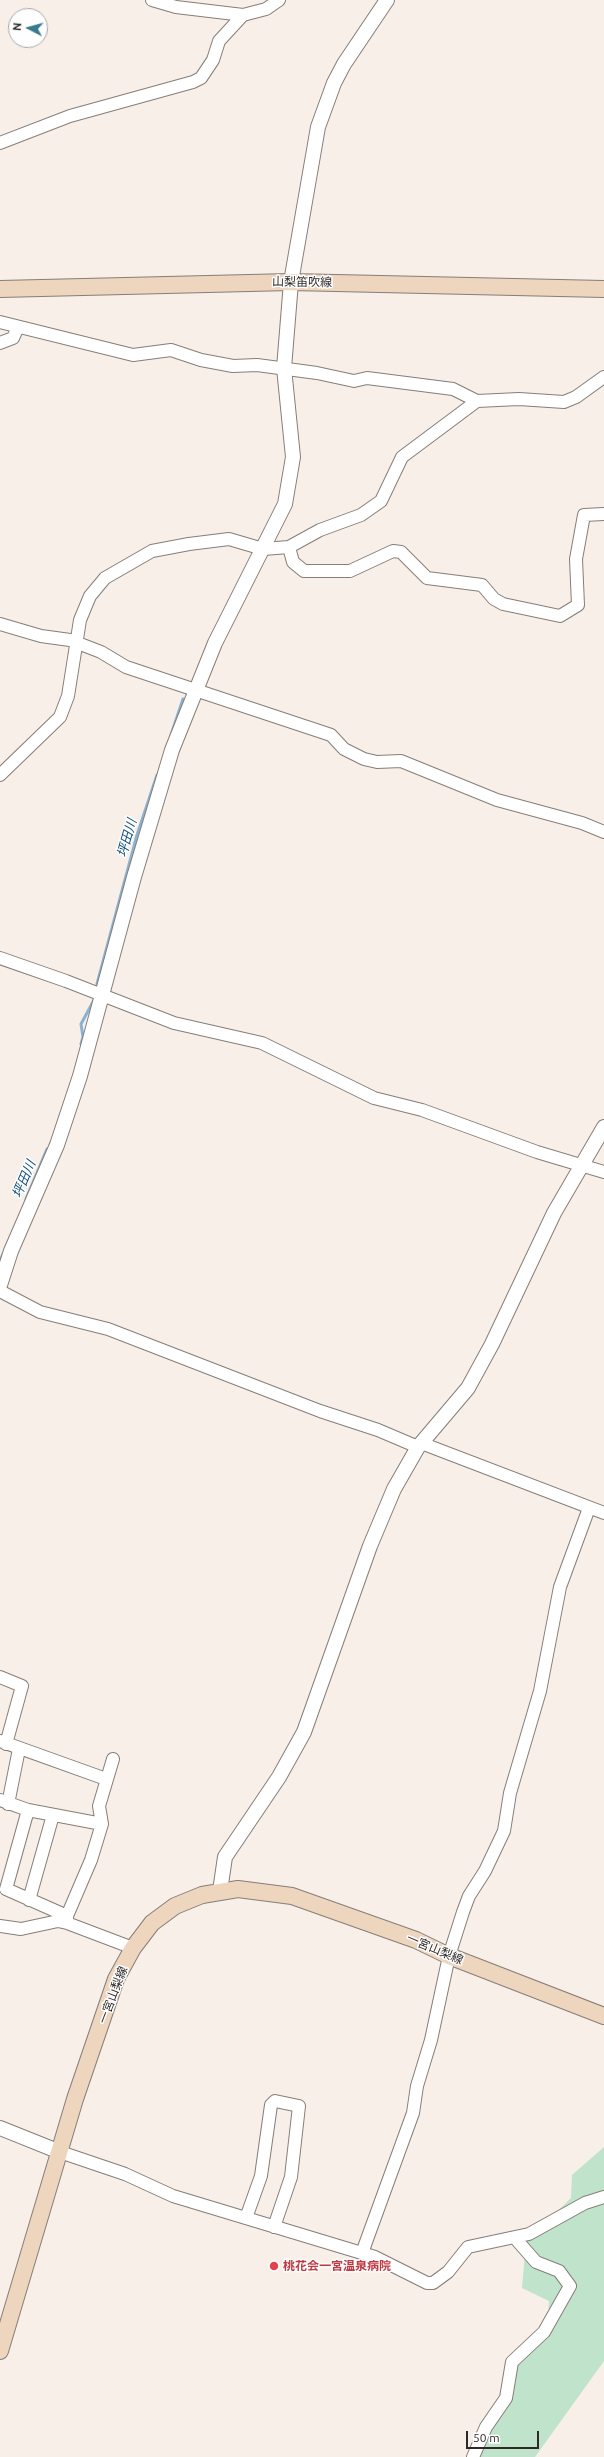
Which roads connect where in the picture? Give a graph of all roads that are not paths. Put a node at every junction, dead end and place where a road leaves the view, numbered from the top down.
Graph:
1 (152, 0) edge
2 (279, 0) edge
3 (387, 0) edge
4 (243, 15) junction
5 (0, 143) edge
6 (291, 282) junction
7 (0, 289) edge
8 (604, 289) edge
9 (0, 322) edge
10 (18, 327) junction
11 (0, 343) edge
12 (284, 368) junction
13 (604, 377) edge
14 (477, 401) junction
15 (604, 514) edge
16 (289, 547) junction
17 (263, 549) junction
18 (0, 624) edge
19 (78, 643) junction
20 (196, 689) junction
21 (0, 775) edge
22 (604, 832) edge
23 (0, 958) edge
24 (101, 995) junction
25 (604, 1127) edge
26 (581, 1164) junction
27 (604, 1172) edge
28 (0, 1285) edge
29 (0, 1291) edge
30 (419, 1445) junction
31 (589, 1508) junction
32 (604, 1513) edge
33 (0, 1678) edge
34 (3, 1743) edge
35 (19, 1749) junction
36 (113, 1759) dead end
37 (106, 1779) junction
38 (4, 1802) edge
39 (28, 1810) junction
40 (53, 1814) junction
41 (102, 1824) junction
42 (220, 1891) junction
43 (29, 1900) junction
44 (67, 1919) junction
45 (0, 1926) edge
46 (133, 1948) junction
47 (450, 1956) junction
48 (599, 2013) edge
49 (604, 2025) edge
50 (0, 2128) edge
51 (60, 2152) junction
52 (604, 2197) edge
53 (246, 2218) junction
54 (274, 2227) junction
55 (515, 2238) junction
56 (362, 2253) junction
57 (0, 2351) edge
58 (473, 2457) edge

1 - 4 street
2 - 4 street
3 - 6 street
4 - 5 street
6 - 7 main road, 山梨笛吹線
6 - 8 main road, 山梨笛吹線
6 - 12 street
9 - 10 street
10 - 11 street
10 - 12 street
12 - 14 street
12 - 17 street
13 - 14 street
14 - 16 street
15 - 16 street
16 - 17 street
17 - 19 street
17 - 20 street
18 - 19 street
19 - 20 street
19 - 21 street
20 - 22 street
20 - 24 street
23 - 24 street
24 - 26 street
24 - 28 street
25 - 26 street
26 - 27 street
26 - 30 street
29 - 30 street
30 - 31 street
30 - 42 street
31 - 32 street
31 - 47 street
33 - 34 street
34 - 35 street
35 - 37 street
35 - 38 street
36 - 37 street
37 - 41 street
38 - 39 street
39 - 40 street
39 - 43 street
40 - 41 street
40 - 43 street
41 - 44 street
42 - 46 main road, 一宮山梨線
42 - 47 main road, 一宮山梨線
43 - 44 street
44 - 45 street
44 - 46 street
46 - 51 main road, 一宮山梨線
47 - 48 main road, 一宮山梨線
47 - 56 street
48 - 49 street
50 - 51 street
51 - 53 street
51 - 57 main road, 一宮山梨線
52 - 55 street
53 - 54 street
53 - 54 street
54 - 56 street
55 - 56 street
55 - 58 street

